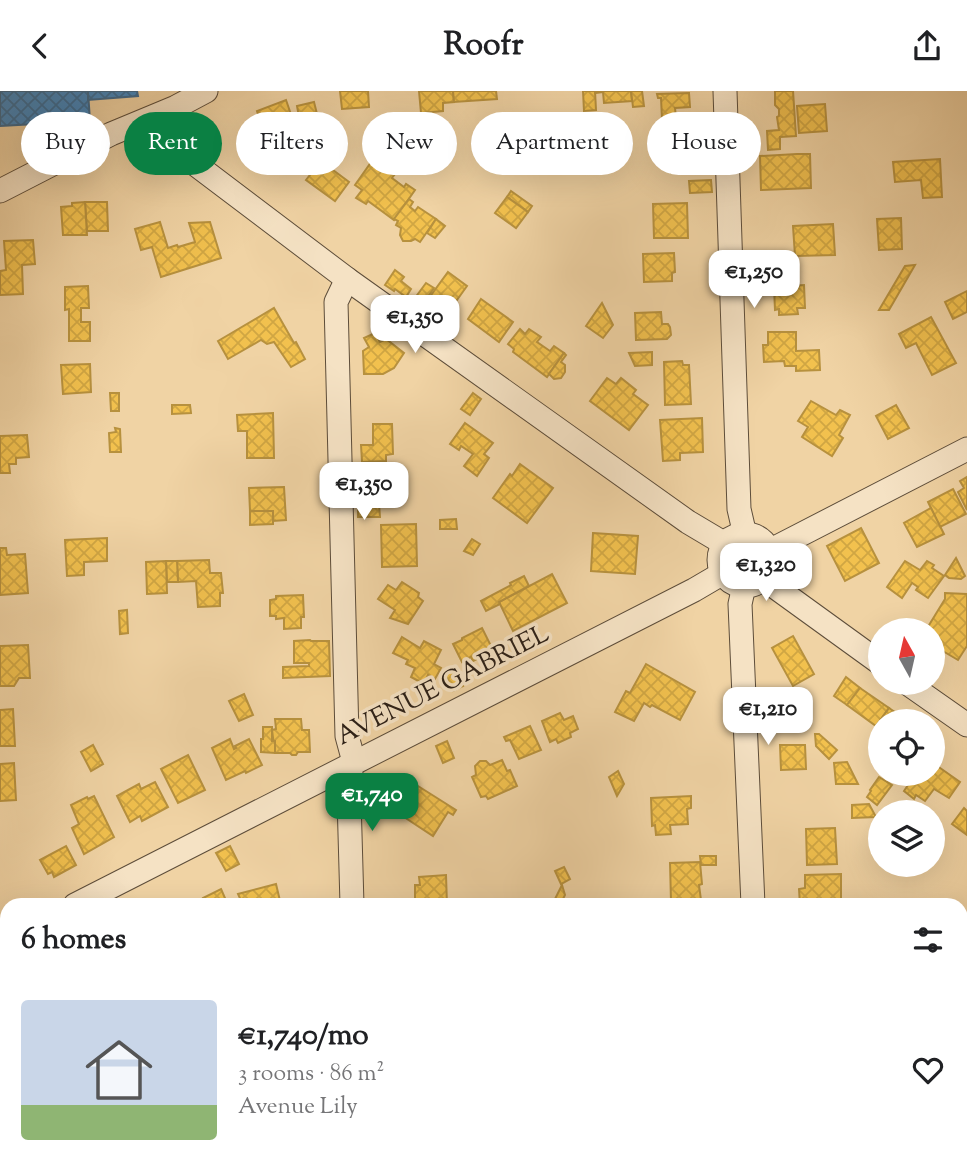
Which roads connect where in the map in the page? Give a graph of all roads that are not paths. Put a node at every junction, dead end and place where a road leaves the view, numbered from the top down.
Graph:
1 (206, 91) edge
2 (725, 91) edge
3 (163, 112) edge
4 (124, 129) edge
5 (210, 175) edge
6 (0, 191) edge
7 (347, 279) junction
8 (967, 449) edge
9 (735, 539) junction
10 (769, 551) junction
11 (723, 573) junction
12 (767, 575) junction
13 (744, 586) junction
14 (868, 654) edge
15 (924, 695) edge
16 (967, 725) edge
17 (352, 763) junction
18 (89, 898) edge
19 (352, 898) edge
20 (753, 898) edge

1 - 3 street
2 - 9 street
4 - 6 street
5 - 7 street
7 - 9 street
7 - 17 street
8 - 10 street
9 - 10 street
9 - 11 street
10 - 12 street
11 - 13 street
11 - 17 street, AVENUE GABRIEL
12 - 13 street
12 - 14 street
13 - 20 street
15 - 16 street
17 - 18 street, AVENUE GABRIEL
17 - 19 street

